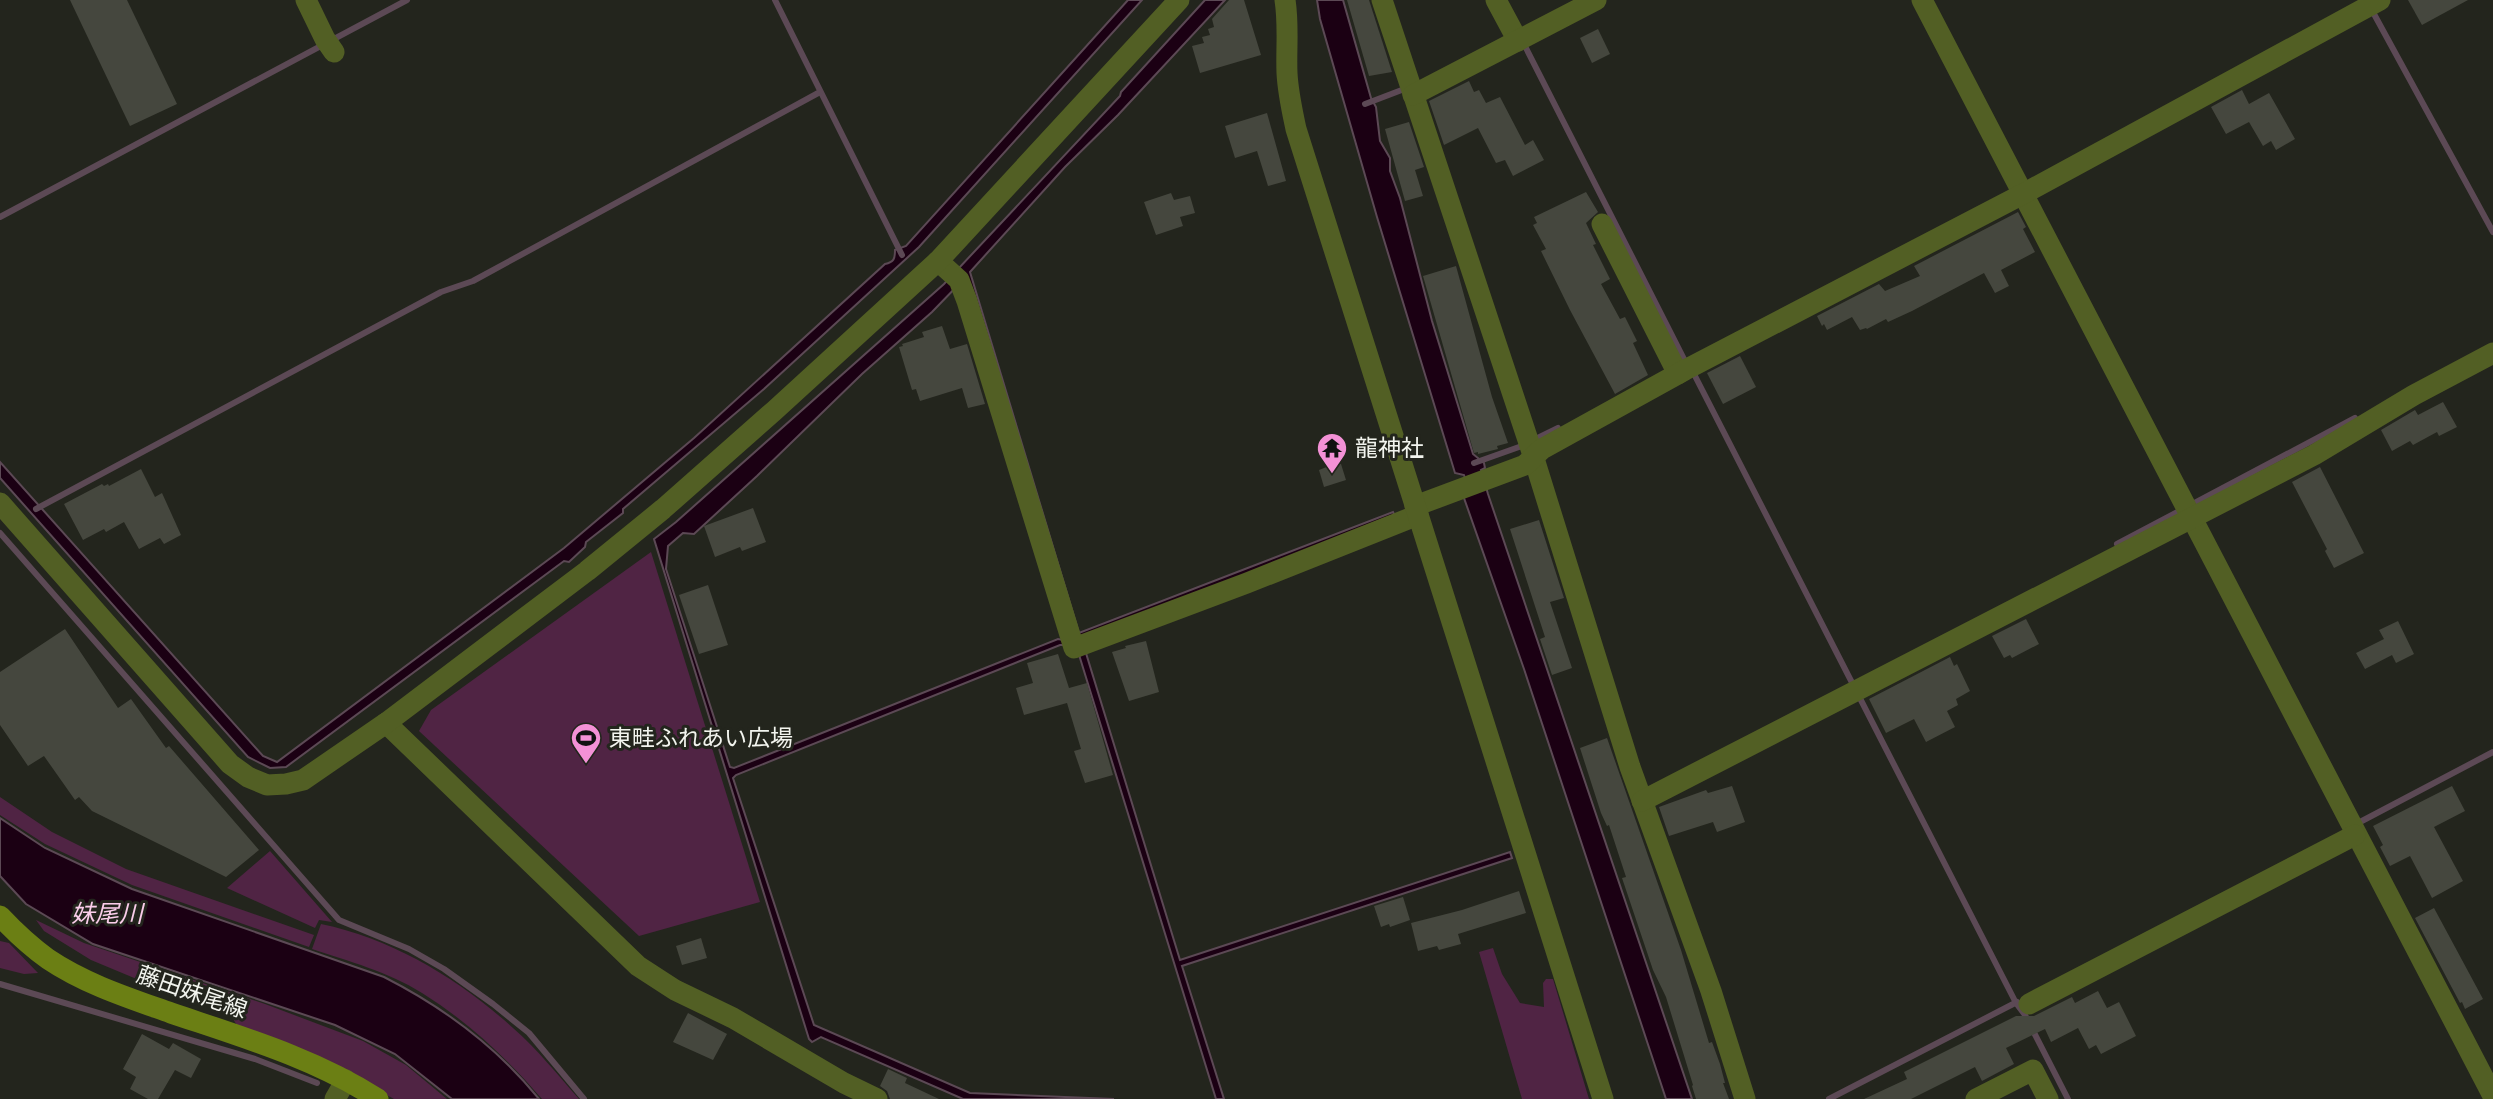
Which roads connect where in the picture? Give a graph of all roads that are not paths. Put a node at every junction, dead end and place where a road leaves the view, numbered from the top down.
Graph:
1 (306, 0) edge
2 (1179, 0) edge
3 (1286, 0) edge
4 (1382, 0) edge
5 (1496, 0) edge
6 (1596, 0) edge
7 (1922, 0) edge
8 (2380, 0) edge
9 (1515, 36) junction
10 (330, 47) dead end
11 (1411, 88) junction
12 (2020, 188) junction
13 (1602, 224) dead end
14 (950, 271) junction
15 (2493, 353) edge
16 (1681, 368) junction
17 (1531, 448) junction
18 (0, 503) edge
19 (1417, 510) junction
20 (2188, 511) junction
21 (386, 723) junction
22 (1642, 801) junction
23 (2355, 835) junction
24 (0, 916) edge
25 (2029, 1004) dead end
26 (346, 1080) junction
27 (2493, 1096) edge
28 (335, 1099) edge
29 (378, 1099) edge
30 (877, 1099) edge
31 (1603, 1099) edge
32 (1745, 1099) edge
33 (1976, 1099) edge
34 (2048, 1099) edge

1 - 10 street
2 - 14 street
3 - 19 street
4 - 11 street
5 - 9 street
6 - 9 street
7 - 12 street
8 - 12 street
9 - 11 street
11 - 17 street
12 - 16 street
12 - 20 street
13 - 16 street
14 - 19 street
14 - 21 street
15 - 20 street
16 - 17 street
17 - 19 street
17 - 22 street
18 - 21 street
19 - 31 street
20 - 22 street
20 - 23 street
21 - 30 street
22 - 32 street
23 - 25 street
23 - 27 street
24 - 26 main road, 藤田妹尾線
26 - 28 street
26 - 29 main road, 藤田妹尾線
33 - 34 street

